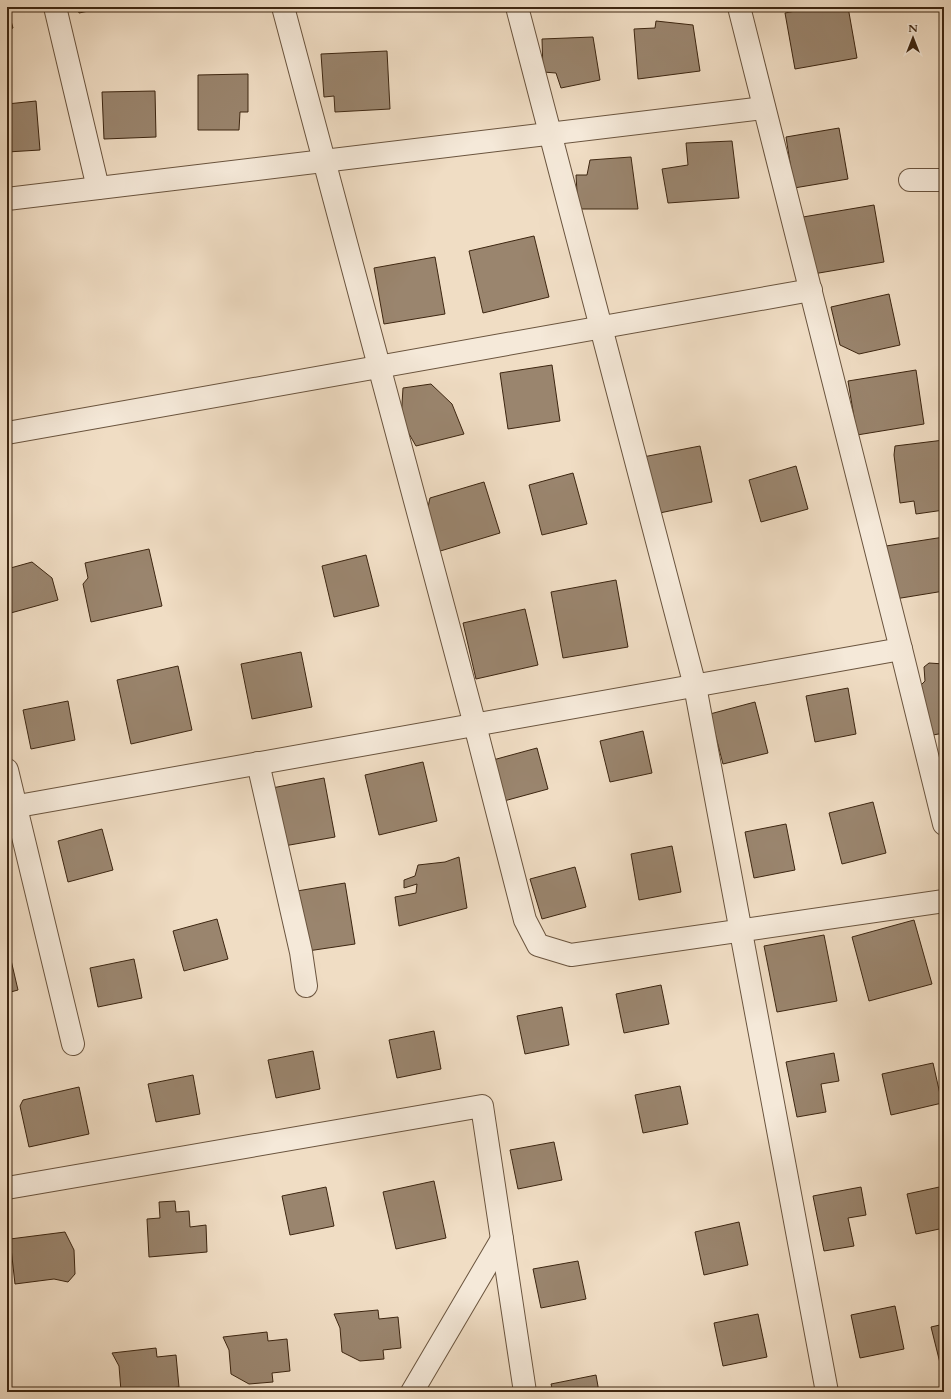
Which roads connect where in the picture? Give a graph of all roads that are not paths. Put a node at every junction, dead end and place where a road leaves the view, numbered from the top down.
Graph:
1 (56, 7) edge
2 (284, 7) edge
3 (517, 7) edge
4 (739, 7) edge
5 (764, 108) junction
6 (550, 134) junction
7 (324, 160) junction
8 (910, 180) dead end
9 (944, 180) edge
10 (98, 188) junction
11 (7, 199) edge
12 (811, 290) junction
13 (601, 327) junction
14 (379, 367) junction
15 (7, 433) edge
16 (901, 649) junction
17 (695, 686) junction
18 (475, 725) junction
19 (258, 763) junction
20 (7, 770) edge
21 (11, 807) edge
22 (944, 824) edge
23 (944, 901) edge
24 (742, 930) junction
25 (306, 986) dead end
26 (73, 1044) dead end
27 (7, 1188) edge
28 (502, 1240) junction
29 (412, 1392) edge
30 (526, 1392) edge
31 (827, 1392) edge

1 - 10 street
2 - 7 street
3 - 6 street
4 - 5 street
5 - 6 street
5 - 12 street
6 - 7 street
6 - 13 street
7 - 10 street
7 - 14 street
8 - 9 street
10 - 11 street
12 - 13 street
12 - 16 street
13 - 14 street
13 - 17 street
14 - 15 street
14 - 18 street
16 - 17 street
16 - 22 street
17 - 18 street
17 - 24 street
18 - 19 street
18 - 24 street
19 - 21 street
19 - 25 street
20 - 21 street
21 - 26 street
23 - 24 street
24 - 31 street
27 - 28 street
28 - 29 street
28 - 30 street

